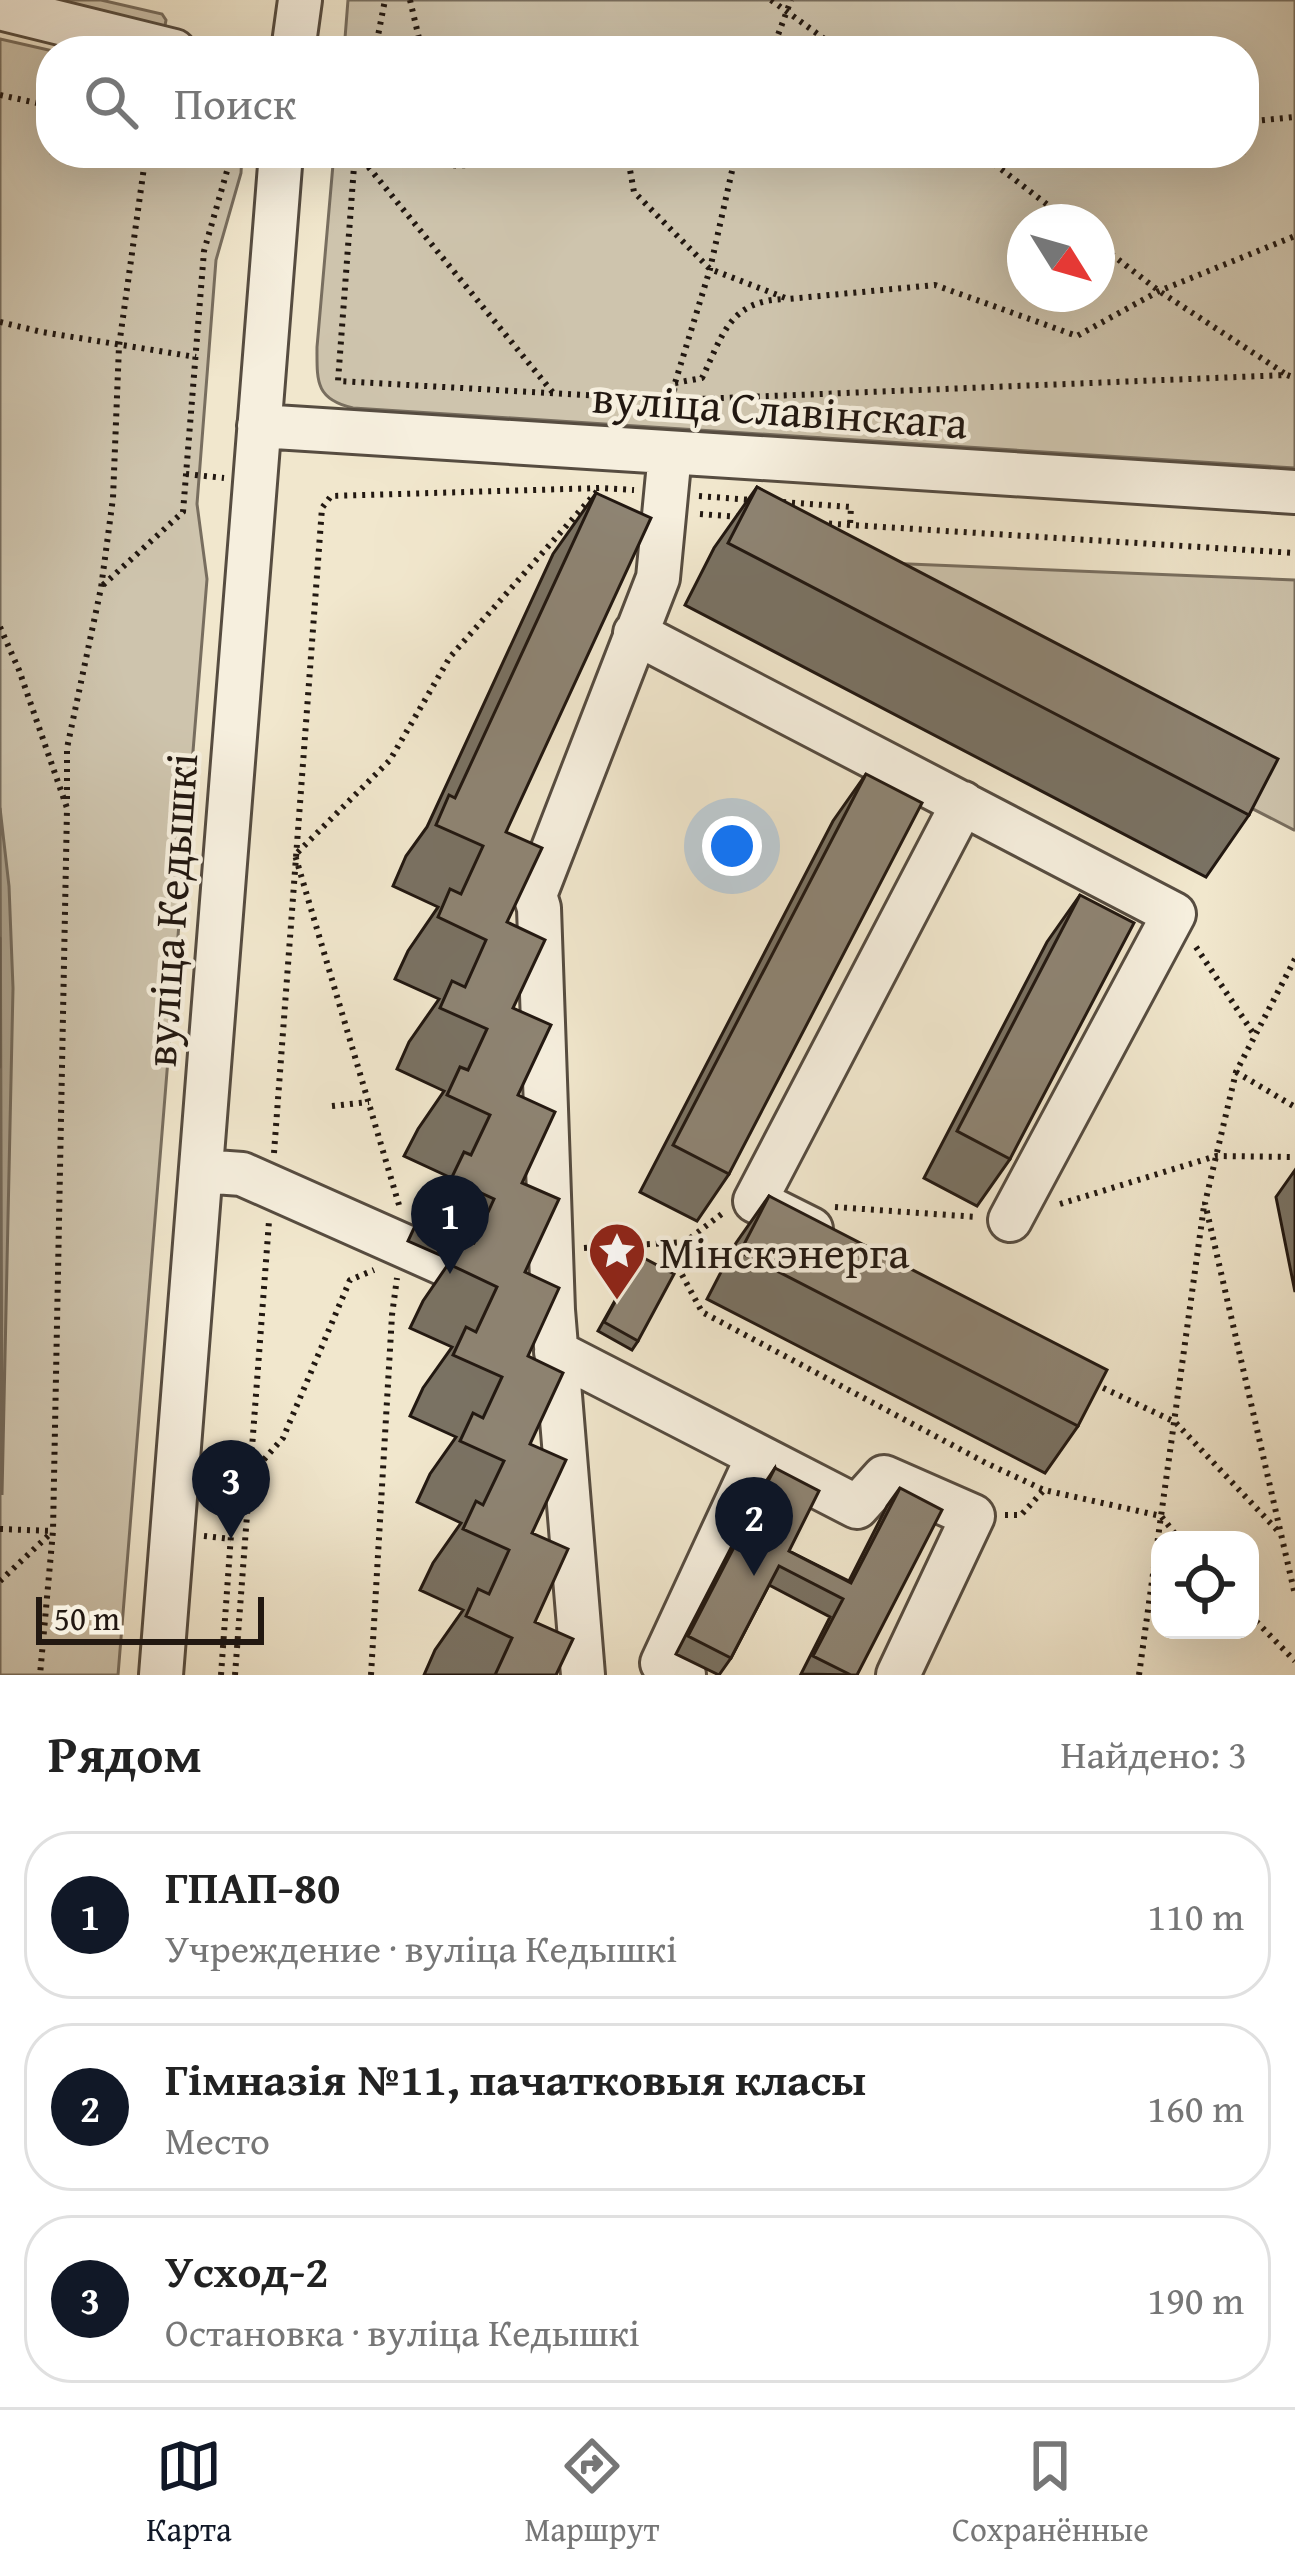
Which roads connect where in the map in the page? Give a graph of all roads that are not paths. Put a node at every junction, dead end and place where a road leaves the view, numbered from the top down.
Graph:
1 (300, 0) edge
2 (0, 8) edge
3 (113, 36) edge
4 (295, 36) edge
5 (280, 168) edge
6 (260, 427) junction
7 (676, 480) junction
8 (1295, 492) edge
9 (635, 633) junction
10 (963, 803) junction
11 (201, 1171) junction
12 (1010, 1220) road end
13 (831, 1224) edge
14 (449, 1266) edge
15 (508, 1291) edge
16 (555, 1331) junction
17 (758, 1456) junction
18 (161, 1675) edge
19 (584, 1675) edge
20 (684, 1675) edge
21 (898, 1675) edge

1 - 4 street
2 - 3 street
5 - 6 street, вуліца Кедышкі
6 - 7 street, вуліца Славінскага
6 - 11 street, вуліца Кедышкі
7 - 8 street, вуліца Славінскага
7 - 9 street
9 - 10 street
9 - 16 street
10 - 12 street
10 - 13 street
11 - 14 street
11 - 18 street, вуліца Кедышкі
15 - 16 street
16 - 17 street
16 - 19 street
17 - 20 street
17 - 21 street

